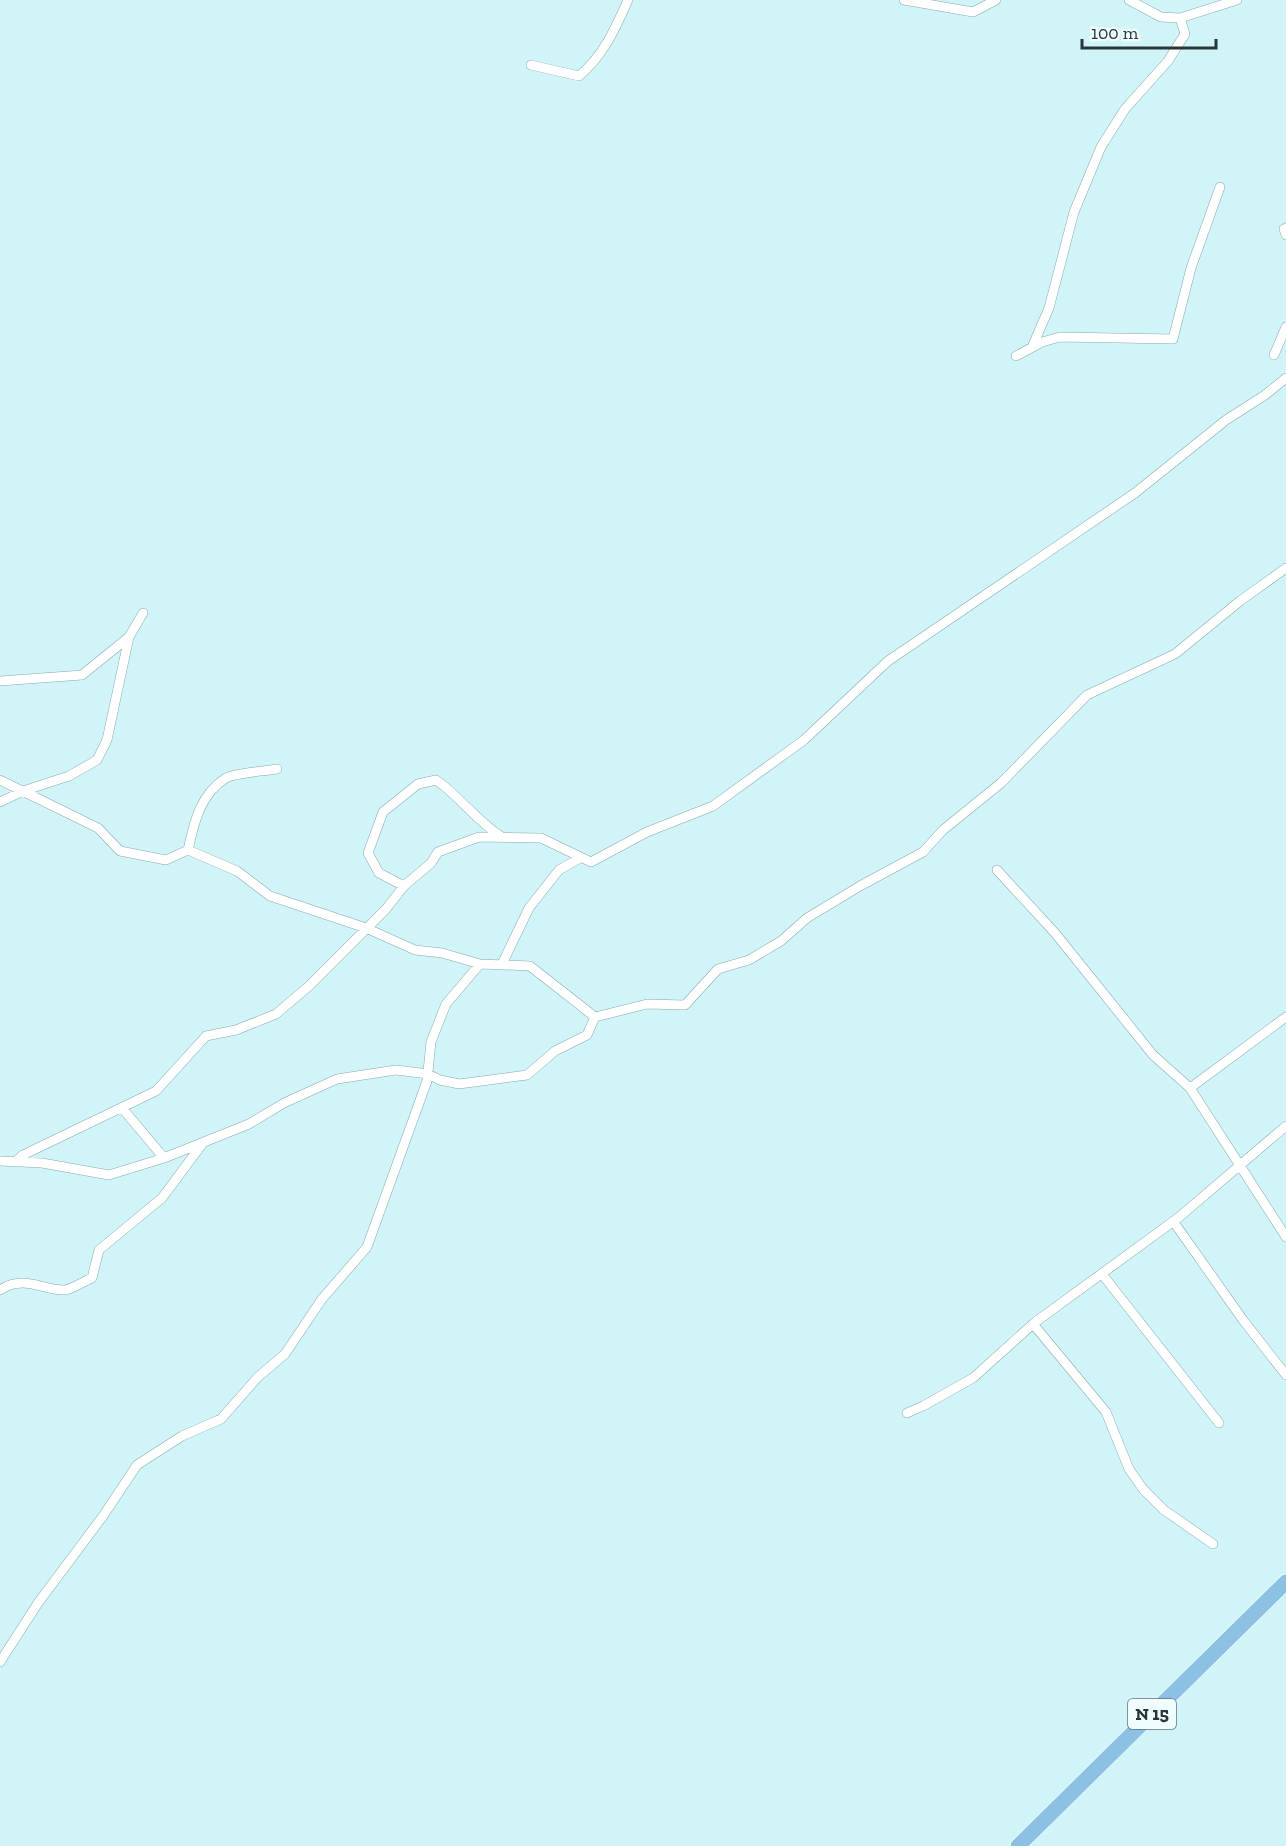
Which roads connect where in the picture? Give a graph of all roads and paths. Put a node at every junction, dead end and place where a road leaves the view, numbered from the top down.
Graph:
1 (628, 0) edge
2 (904, 0) edge
3 (996, 0) edge
4 (1129, 0) edge
5 (1237, 0) edge
6 (1180, 18) junction
7 (531, 65) dead end
8 (1220, 187) dead end
9 (1286, 228) edge
10 (1286, 234) edge
11 (1286, 327) edge
12 (1032, 347) junction
13 (1274, 355) dead end
14 (1016, 356) dead end
15 (1286, 378) edge
16 (1286, 568) edge
17 (143, 613) dead end
18 (129, 638) junction
19 (0, 681) edge
20 (277, 769) dead end
21 (0, 780) edge
22 (23, 791) junction
23 (0, 802) edge
24 (504, 838) junction
25 (188, 850) junction
26 (580, 858) junction
27 (997, 870) dead end
28 (404, 886) junction
29 (366, 928) junction
30 (480, 964) junction
31 (502, 964) junction
32 (595, 1017) junction
33 (1286, 1017) edge
34 (428, 1074) junction
35 (1190, 1088) junction
36 (122, 1108) junction
37 (1286, 1126) edge
38 (203, 1143) junction
39 (164, 1158) junction
40 (0, 1161) edge
41 (15, 1162) junction
42 (1239, 1166) junction
43 (1173, 1221) junction
44 (1286, 1238) edge
45 (1102, 1274) junction
46 (0, 1290) edge
47 (1033, 1324) junction
48 (1286, 1375) edge
49 (908, 1413) dead end
50 (1219, 1423) dead end
51 (1213, 1544) dead end
52 (1286, 1582) edge
53 (0, 1662) edge
54 (1018, 1846) edge

1 - 7 street
2 - 3 street
4 - 6 street
5 - 6 street
6 - 12 street
8 - 12 street
9 - 10 street
11 - 13 street
12 - 14 street
15 - 26 street
16 - 32 street
17 - 18 street
18 - 19 street
18 - 22 street
20 - 25 street
21 - 22 street
22 - 23 street
22 - 25 street
24 - 26 street
24 - 28 street
24 - 28 street
25 - 29 street
26 - 31 street
27 - 35 street
28 - 29 street
29 - 30 street
29 - 36 street
30 - 31 street
30 - 34 street
31 - 32 street
32 - 34 street
33 - 35 street
34 - 38 street
34 - 53 street
35 - 42 street
36 - 39 street
36 - 41 street
37 - 42 street
38 - 39 street
38 - 46 street
39 - 41 street
40 - 41 street
42 - 43 street
42 - 44 street
43 - 45 street
43 - 48 street
45 - 47 street
45 - 50 street
47 - 49 street
47 - 51 street
52 - 54 main road, N 15

